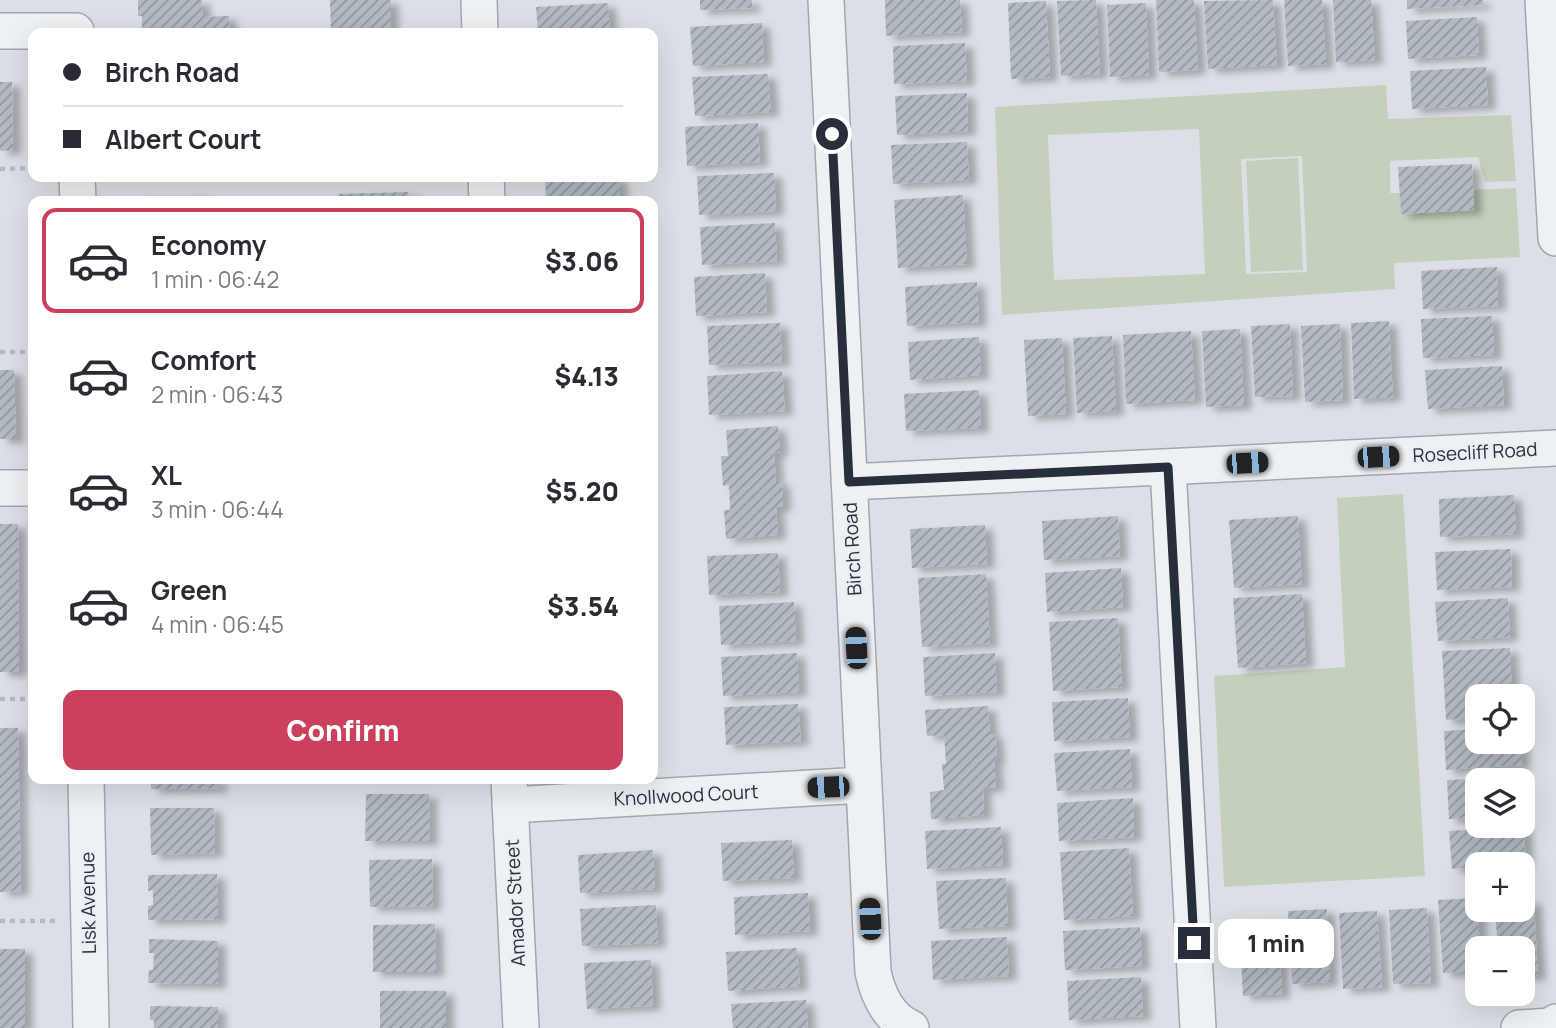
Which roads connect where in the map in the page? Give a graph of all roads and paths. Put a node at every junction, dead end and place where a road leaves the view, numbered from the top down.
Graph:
1 (479, 0) edge
2 (826, 0) edge
3 (1543, 0) edge
4 (76, 21) edge
5 (480, 28) edge
6 (0, 31) edge
7 (1554, 151) edge
8 (28, 168) edge
9 (0, 169) edge
10 (1555, 198) edge
11 (1556, 238) edge
12 (0, 352) edge
13 (28, 352) edge
14 (1556, 448) edge
15 (1168, 467) junction
16 (849, 482) junction
17 (0, 488) edge
18 (28, 488) edge
19 (0, 699) edge
20 (28, 699) edge
21 (86, 784) edge
22 (863, 785) junction
23 (509, 792) edge
24 (0, 921) edge
25 (55, 921) dead end
26 (900, 1020) edge
27 (1556, 1022) edge
28 (91, 1028) edge
29 (521, 1028) edge
30 (1198, 1028) edge
31 (1519, 1028) edge

1 - 5 street
2 - 16 street, Birch Road
3 - 7 street
4 - 6 street
7 - 10 street
8 - 9 path
10 - 11 street
12 - 13 path
14 - 15 street, Rosecliff Road
15 - 16 street, Rosecliff Road
15 - 30 street
16 - 22 street, Birch Road
17 - 18 street
19 - 20 path
21 - 28 street, Lisk Avenue
22 - 23 street, Knollwood Court
22 - 26 street, Birch Road
23 - 29 street, Amador Street
24 - 25 path
27 - 31 street

